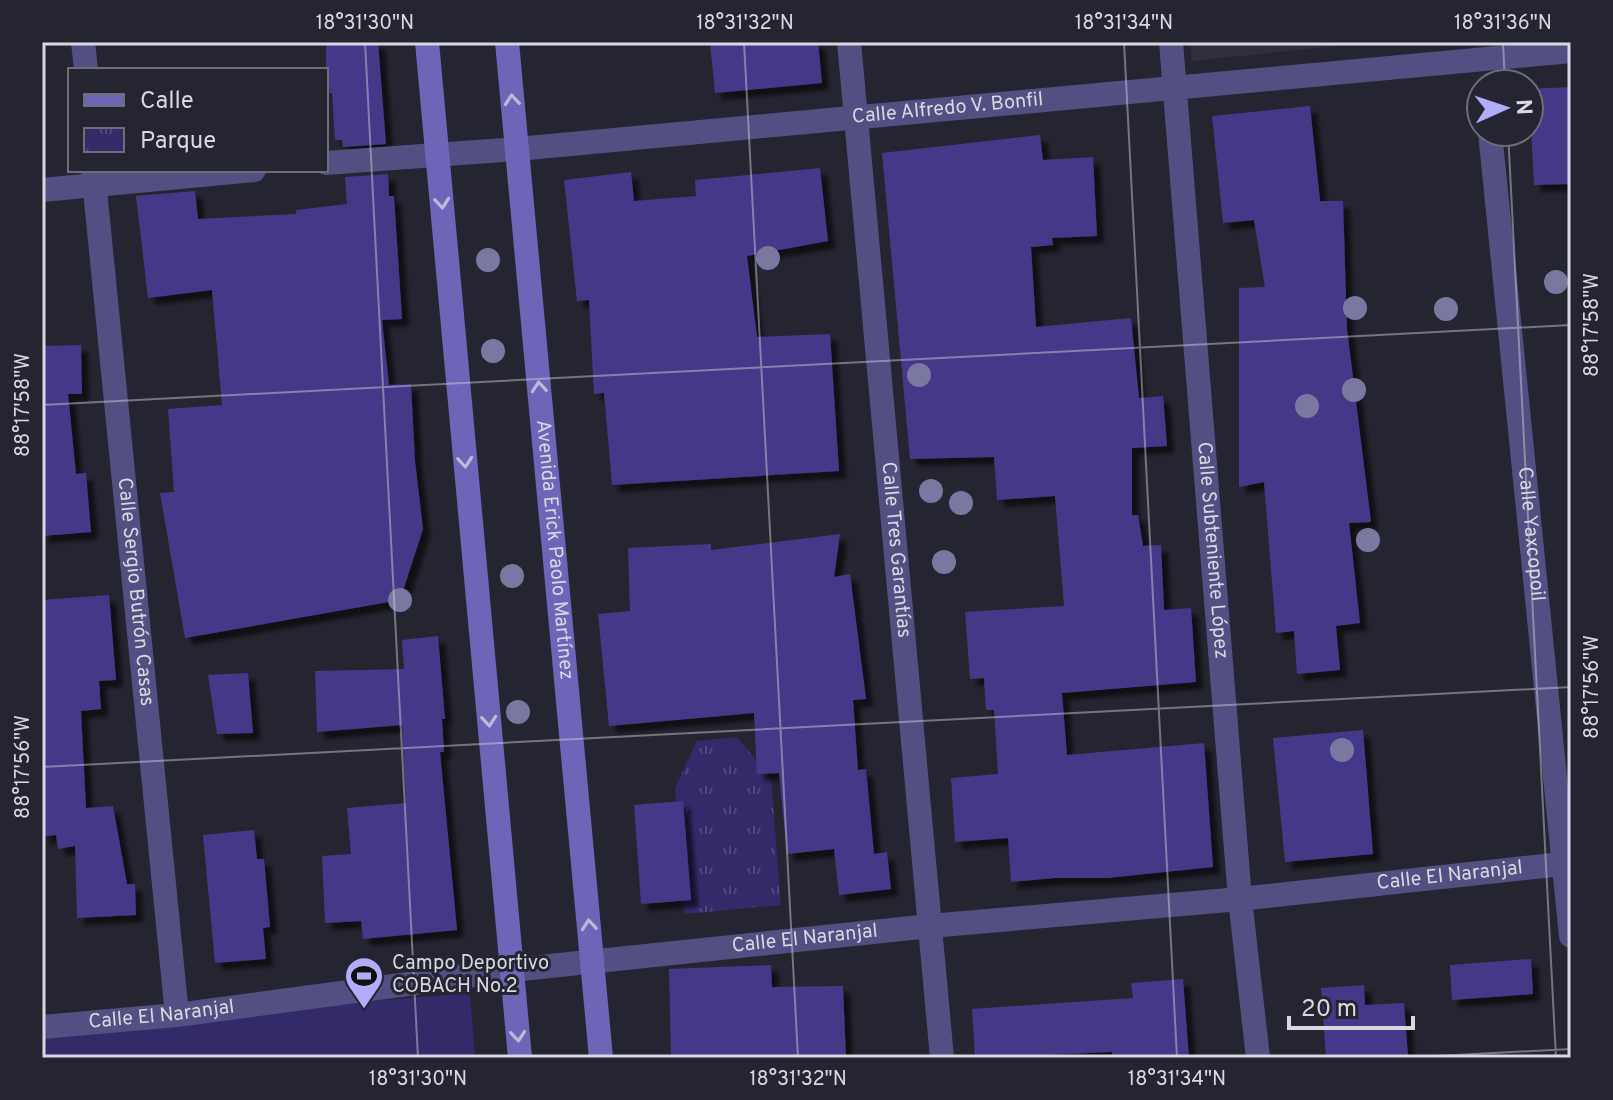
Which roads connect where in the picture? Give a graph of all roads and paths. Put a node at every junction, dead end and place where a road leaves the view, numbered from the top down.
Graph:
1 (83, 42) edge
2 (427, 42) edge
3 (507, 42) edge
4 (849, 42) edge
5 (1171, 42) edge
6 (1571, 51) edge
7 (86, 68) edge
8 (1501, 68) edge
9 (1465, 73) edge
10 (1176, 89) junction
11 (856, 117) junction
12 (1492, 148) edge
13 (517, 149) junction
14 (437, 153) junction
15 (328, 163) edge
16 (208, 172) edge
17 (94, 177) edge
18 (42, 190) edge
19 (1568, 863) edge
20 (1240, 899) junction
21 (930, 926) junction
22 (1571, 936) edge
23 (592, 962) junction
24 (512, 970) junction
25 (177, 1015) junction
26 (42, 1027) edge
27 (520, 1058) edge
28 (601, 1058) edge
29 (942, 1058) edge
30 (1258, 1058) edge

1 - 7 street
2 - 14 main road
13 -> 3 main road, Avenida Erick Paolo Martínez
4 - 11 street, Calle Tres Garantías
5 - 10 street, Calle Subteniente López
6 - 8 street, Calle Alfredo V. Bonfil
9 - 10 street, Calle Alfredo V. Bonfil
10 - 11 street, Calle Alfredo V. Bonfil
10 - 20 street, Calle Subteniente López
11 - 13 street, Calle Alfredo V. Bonfil
11 - 21 street, Calle Tres Garantías
12 - 19 street, Calle Yaxcopoil
13 - 14 street, Calle Alfredo V. Bonfil
23 -> 13 main road, Avenida Erick Paolo Martínez
14 - 15 street, Calle Alfredo V. Bonfil
14 -> 24 main road
16 - 17 street
17 - 18 street
17 - 25 street, Calle Sergio Butrón Casas
19 - 20 street, Calle El Naranjal
19 - 22 street, Calle Yaxcopoil
20 - 21 street, Calle El Naranjal
20 - 30 street, Calle Subteniente López
21 - 23 street, Calle El Naranjal
21 - 29 street, Calle Tres Garantías
23 - 24 street, Calle El Naranjal
23 - 28 main road, Avenida Erick Paolo Martínez
24 - 25 street, Calle El Naranjal
24 -> 27 main road
25 - 26 street, Calle El Naranjal

